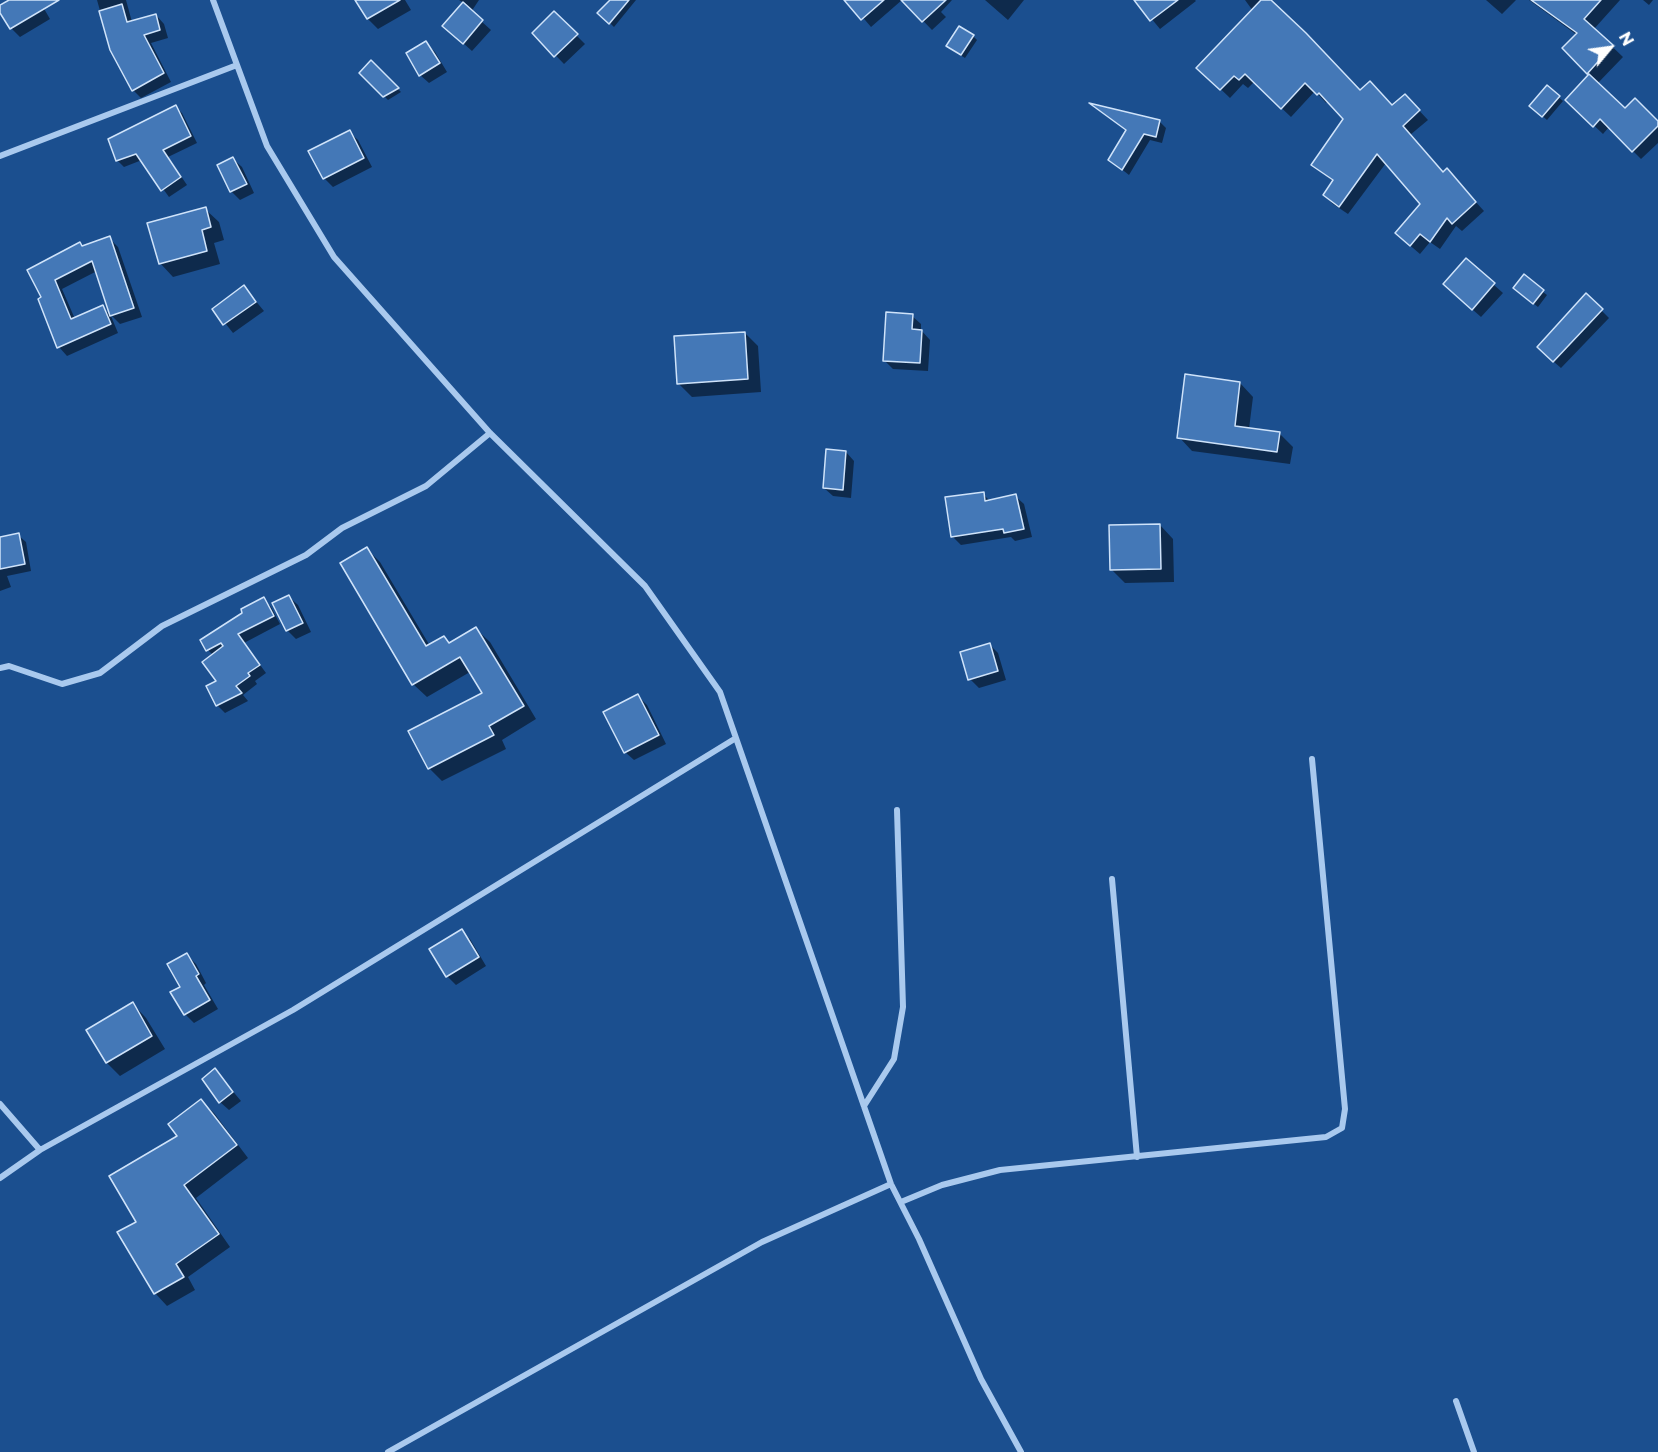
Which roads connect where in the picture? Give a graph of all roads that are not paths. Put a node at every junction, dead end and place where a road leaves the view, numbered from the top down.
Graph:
1 (213, 0) edge
2 (237, 65) junction
3 (0, 156) edge
4 (490, 433) junction
5 (0, 668) edge
6 (736, 738) junction
7 (1312, 759) dead end
8 (897, 810) dead end
9 (1112, 879) dead end
10 (0, 1104) edge
11 (864, 1106) junction
12 (40, 1150) junction
13 (1137, 1157) junction
14 (0, 1178) edge
15 (891, 1184) junction
16 (901, 1202) junction
17 (1456, 1401) dead end
18 (388, 1452) edge
19 (1021, 1452) edge
20 (1474, 1452) edge

1 - 2 street
2 - 3 street
2 - 4 street
4 - 5 street
4 - 6 street
6 - 11 street
6 - 12 street
7 - 13 street
8 - 11 street
9 - 13 street
10 - 12 street
11 - 15 street
12 - 14 street
13 - 16 street
15 - 16 street
15 - 18 street
16 - 19 street
17 - 20 street

